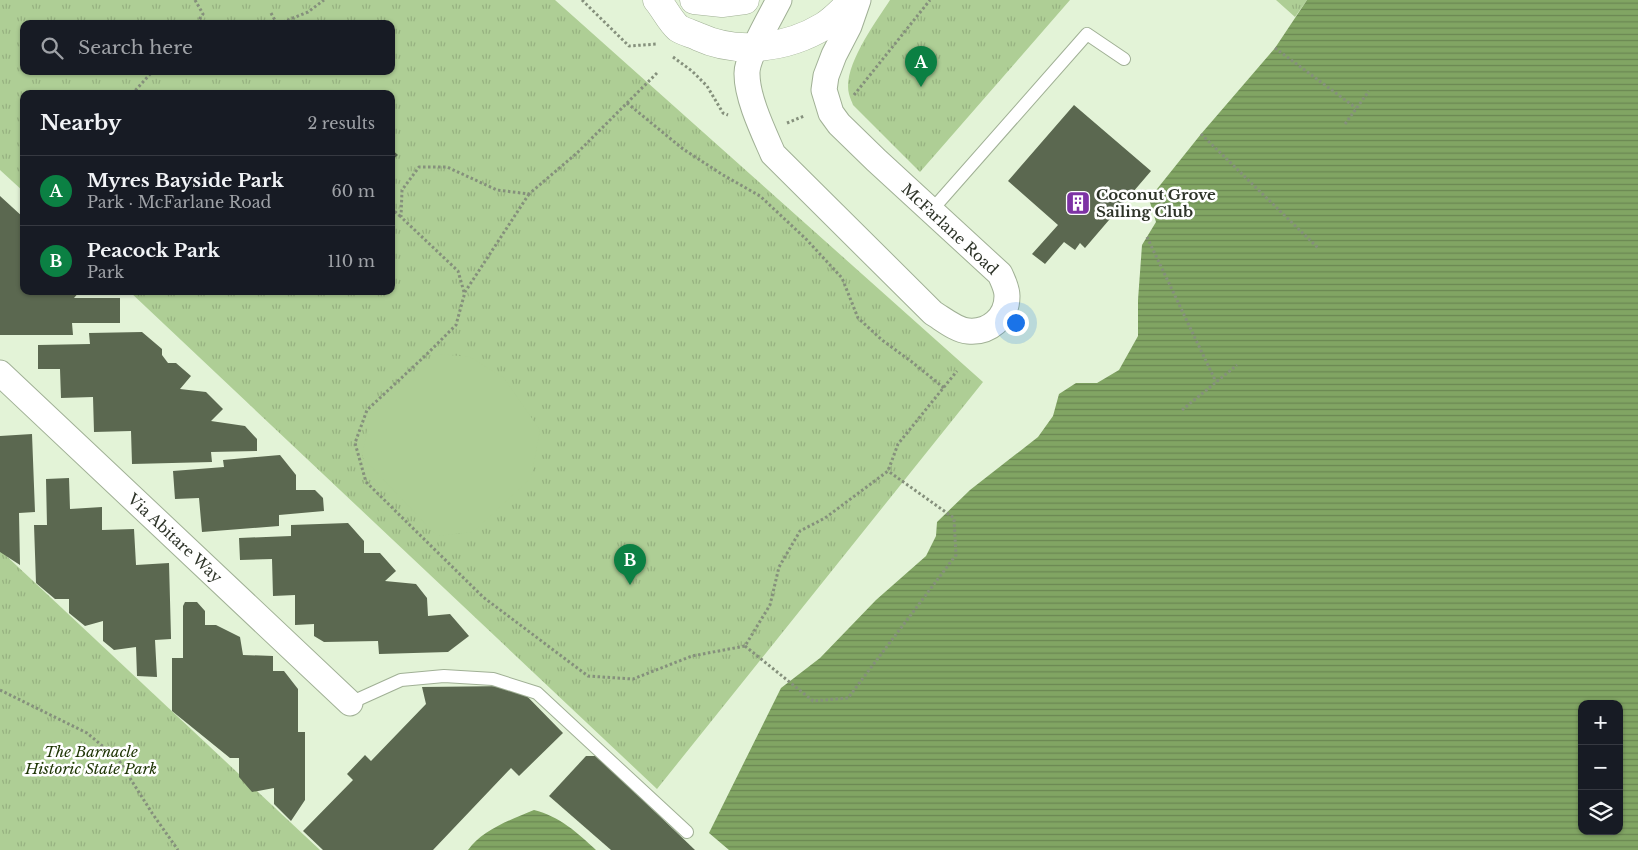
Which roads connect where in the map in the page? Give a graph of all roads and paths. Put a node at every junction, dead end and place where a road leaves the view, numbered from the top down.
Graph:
1 (195, 0) edge
2 (324, 0) edge
3 (582, 0) edge
4 (657, 0) edge
5 (694, 0) edge
6 (745, 0) edge
7 (779, 0) edge
8 (853, 0) edge
9 (858, 0) edge
10 (930, 0) edge
11 (271, 13) dead end
12 (199, 20) edge
13 (275, 20) edge
14 (288, 20) edge
15 (664, 48) dead end
16 (754, 48) junction
17 (1275, 48) dead end
18 (670, 54) dead end
19 (1124, 59) dead end
20 (657, 73) dead end
21 (149, 75) edge
22 (136, 90) edge
23 (1369, 91) dead end
24 (851, 97) dead end
25 (627, 103) junction
26 (1356, 108) junction
27 (808, 115) dead end
28 (732, 116) dead end
29 (785, 124) dead end
30 (1345, 124) dead end
31 (1201, 134) dead end
32 (529, 194) junction
33 (931, 211) junction
34 (395, 212) edge
35 (401, 217) junction
36 (1147, 237) dead end
37 (1318, 248) dead end
38 (465, 292) junction
39 (1237, 365) dead end
40 (957, 371) dead end
41 (0, 373) edge
42 (1216, 382) junction
43 (944, 388) junction
44 (1182, 410) dead end
45 (888, 471) junction
46 (745, 646) junction
47 (0, 690) edge
48 (350, 703) joint
49 (687, 832) dead end
50 (178, 850) edge

1 - 12 path
2 - 14 path
3 - 15 path
4 - 16 main road
5 - 6 main road
7 - 16 street, McFarlane Road
8 - 16 main road
9 - 33 street, McFarlane Road
10 - 24 path
11 - 13 path
16 - 33 street, McFarlane Road
17 - 26 path
18 - 28 path
19 - 33 lane
20 - 25 path
21 - 22 path
23 - 26 path
25 - 32 path
25 - 43 path
26 - 30 path
27 - 29 path
31 - 37 path
32 - 35 path
32 - 38 path
34 - 35 path
35 - 38 path
36 - 42 path
38 - 46 path
39 - 42 path
40 - 43 path
41 - 48 street, Via Abitare Way
42 - 44 path
43 - 45 path
45 - 46 path
45 - 46 path
47 - 50 path
48 - 49 lane

